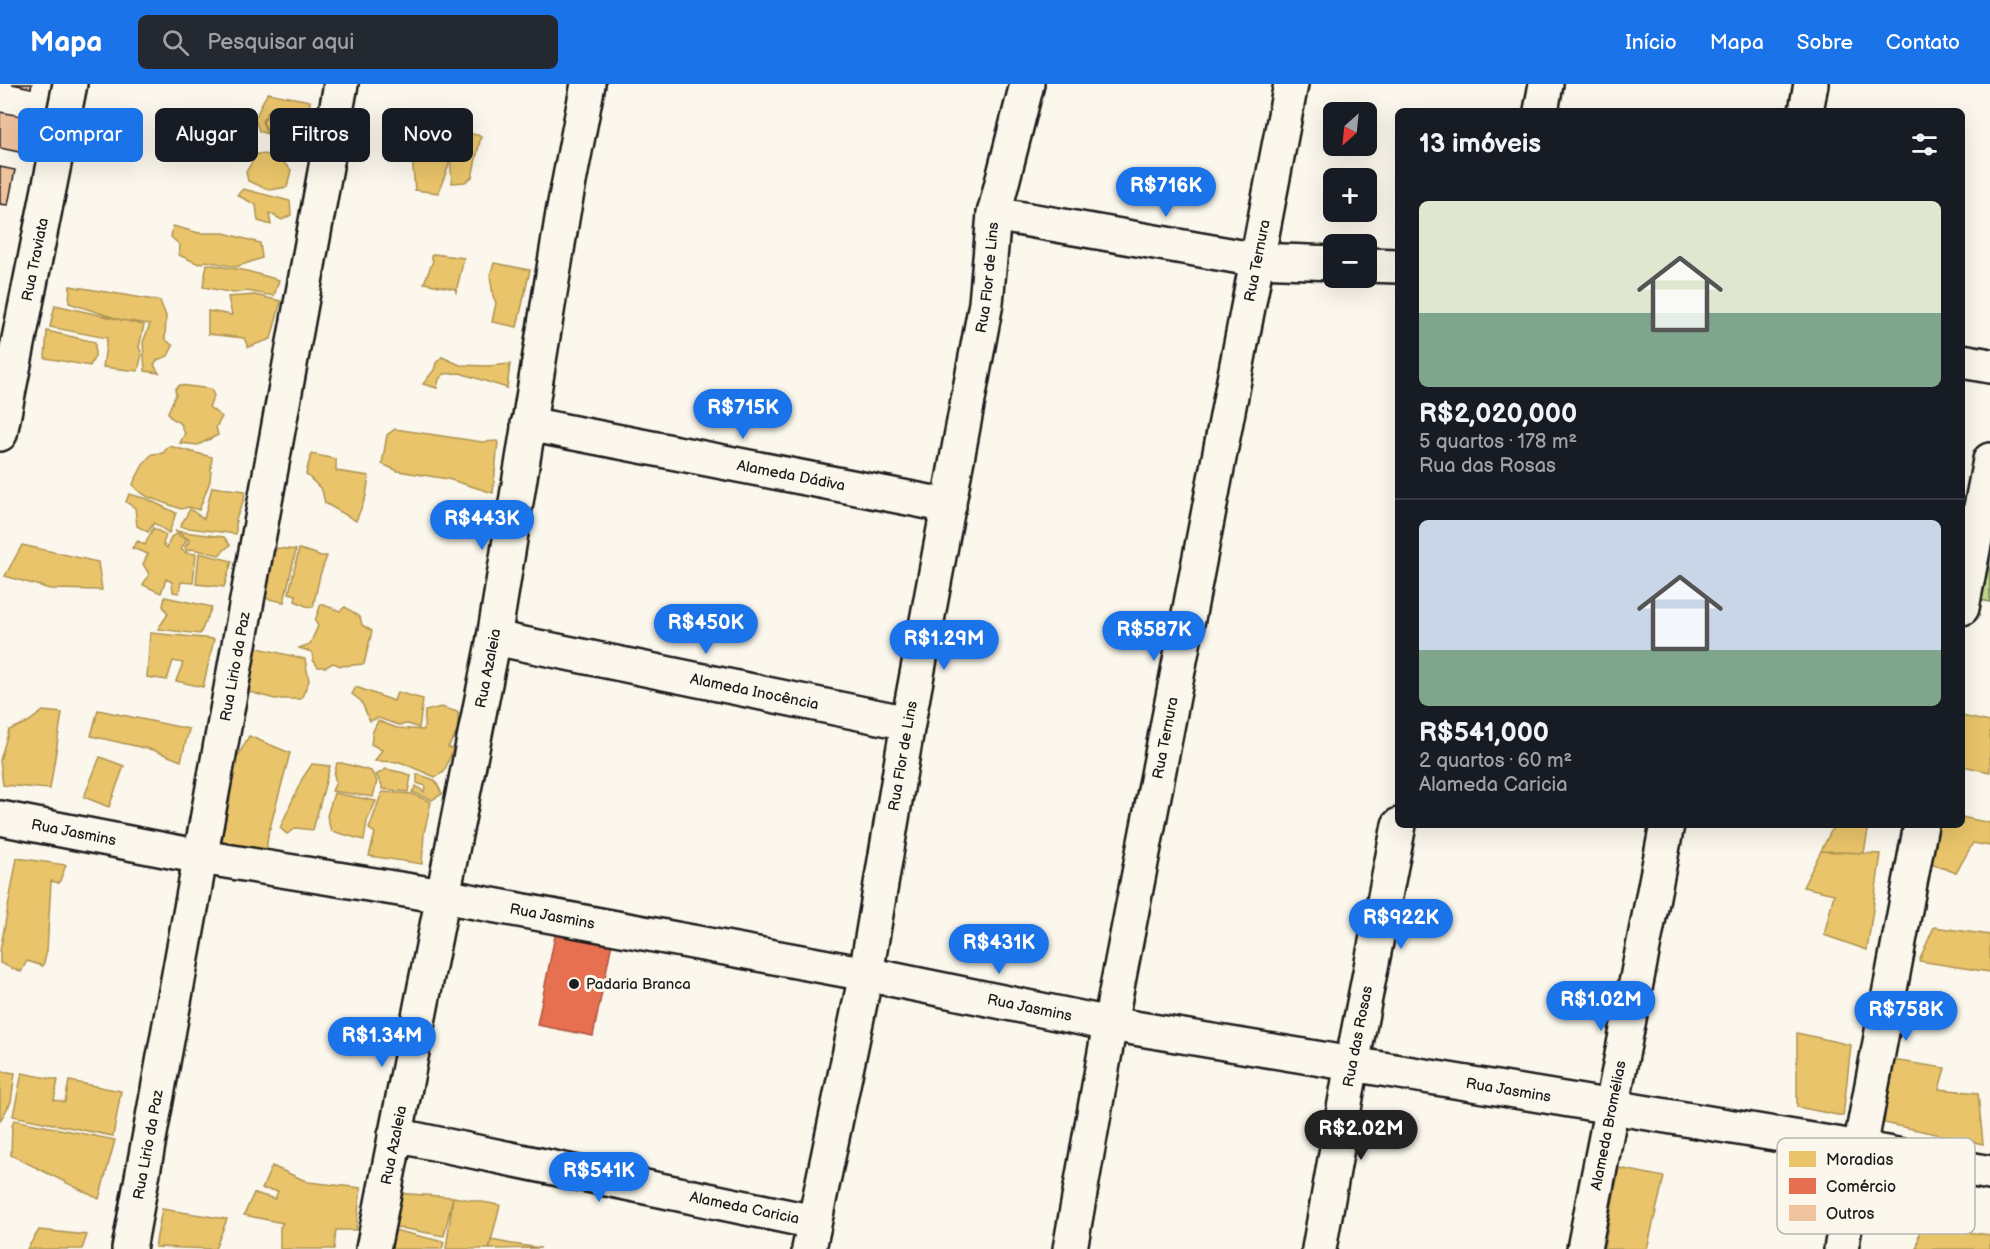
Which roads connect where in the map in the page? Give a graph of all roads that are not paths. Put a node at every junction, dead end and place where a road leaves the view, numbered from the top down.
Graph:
1 (70, 84) edge
2 (341, 84) edge
3 (588, 84) edge
4 (1027, 84) edge
5 (1291, 84) edge
6 (1546, 84) edge
7 (1811, 84) edge
8 (1542, 108) edge
9 (1807, 108) edge
10 (994, 214) junction
11 (1257, 260) junction
12 (1323, 263) edge
13 (1377, 265) edge
14 (1395, 266) edge
15 (1965, 362) edge
16 (1990, 366) edge
17 (528, 424) junction
18 (0, 434) edge
19 (1990, 460) edge
20 (949, 507) junction
21 (1965, 592) edge
22 (494, 638) junction
23 (908, 723) junction
24 (0, 818) edge
25 (1398, 828) edge
26 (1666, 828) edge
27 (1920, 828) edge
28 (201, 856) junction
29 (443, 896) junction
30 (866, 974) junction
31 (1110, 1024) junction
32 (1352, 1064) junction
33 (1612, 1107) junction
34 (395, 1135) junction
35 (1800, 1138) edge
36 (1862, 1138) edge
37 (1975, 1170) edge
38 (1990, 1173) edge
39 (1844, 1234) edge
40 (811, 1235) edge
41 (129, 1249) edge
42 (373, 1249) edge
43 (1070, 1249) edge
44 (1319, 1249) edge
45 (1584, 1249) edge
46 (1841, 1249) edge

1 - 18 street, Rua Traviata
2 - 28 street, Rua Lirio da Paz
3 - 17 street, Rua Azaleia
4 - 10 street, Rua Flor de Lins
5 - 11 street, Rua Ternura
6 - 8 street
7 - 9 street
10 - 11 street
10 - 20 street, Rua Flor de Lins
11 - 12 street
11 - 31 street, Rua Ternura
13 - 14 street
15 - 16 street
17 - 20 street, Alameda Dádiva
17 - 22 street, Rua Azaleia
19 - 21 street
20 - 23 street, Rua Flor de Lins
22 - 23 street, Alameda Inocência
22 - 29 street, Rua Azaleia
23 - 30 street, Rua Flor de Lins
24 - 28 street, Rua Jasmins
25 - 32 street, Rua das Rosas
26 - 33 street, Alameda Bromélias
27 - 36 street
28 - 29 street, Rua Jasmins
28 - 41 street, Rua Lirio da Paz
29 - 30 street, Rua Jasmins
29 - 34 street, Rua Azaleia
30 - 31 street, Rua Jasmins
30 - 40 street, Rua Flor de Lins
31 - 32 street, Rua Jasmins
31 - 43 street, Rua Ternura
32 - 33 street, Rua Jasmins
32 - 44 street, Rua das Rosas
33 - 35 street, Rua Jasmins
33 - 45 street, Alameda Bromélias
34 - 40 street, Alameda Caricia
34 - 42 street, Rua Azaleia
37 - 38 street, Rua Jasmins
39 - 46 street

